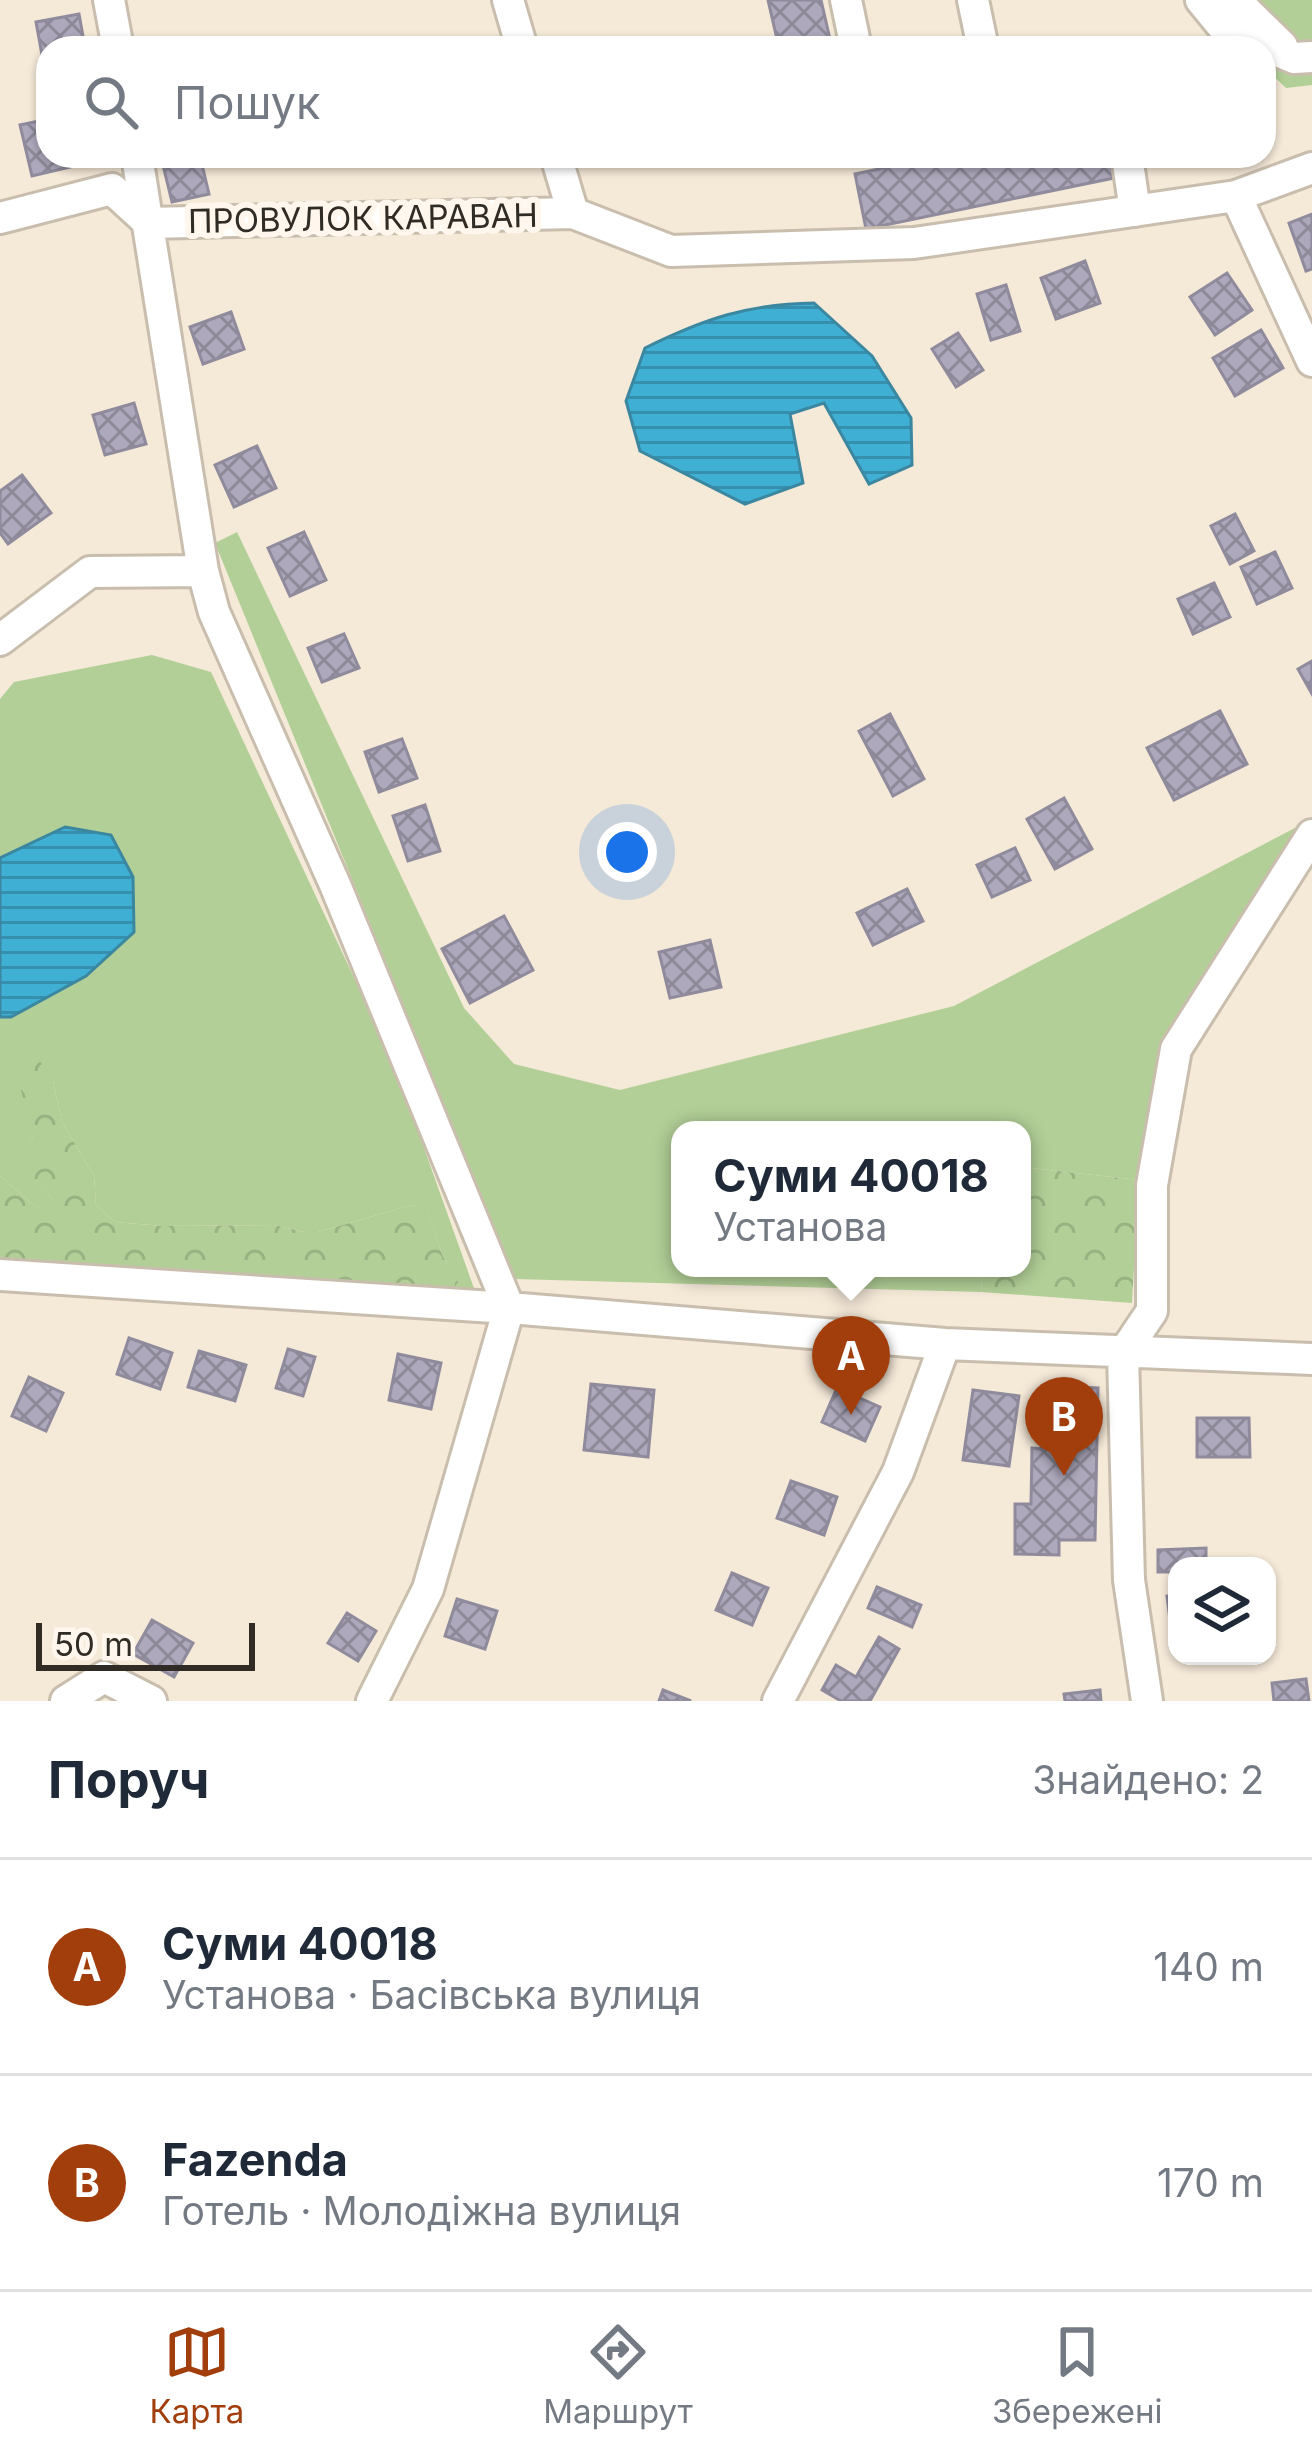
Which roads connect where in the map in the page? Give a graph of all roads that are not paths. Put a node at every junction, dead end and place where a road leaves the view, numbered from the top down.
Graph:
1 (109, 0) edge
2 (508, 0) edge
3 (846, 0) edge
4 (974, 0) edge
5 (1201, 0) edge
6 (1234, 0) edge
7 (116, 36) edge
8 (518, 36) edge
9 (854, 36) edge
10 (981, 36) edge
11 (1246, 36) edge
12 (1303, 57) edge
13 (139, 168) edge
14 (560, 168) edge
15 (1129, 168) edge
16 (1312, 168) edge
17 (1236, 196) junction
18 (1135, 211) junction
19 (573, 214) junction
20 (0, 218) edge
21 (149, 224) junction
22 (1312, 361) edge
23 (203, 572) junction
24 (0, 640) edge
25 (1312, 835) edge
26 (0, 1275) edge
27 (509, 1308) junction
28 (945, 1344) junction
29 (1123, 1354) junction
30 (1312, 1359) edge
31 (66, 1701) edge
32 (151, 1701) edge
33 (372, 1701) edge
34 (778, 1701) edge
35 (1147, 1701) edge

1 - 7 street
2 - 8 street
3 - 9 street
4 - 10 street
5 - 11 street
6 - 12 street
13 - 21 street, ПРОВУЛОК КАРАВАН
14 - 19 street, ПРОВУЛОК КАРАВАН
15 - 18 street
16 - 17 street, ПРОВУЛОК КАРАВАН
17 - 18 street, ПРОВУЛОК КАРАВАН
17 - 22 street
18 - 19 street, ПРОВУЛОК КАРАВАН
19 - 21 street, ПРОВУЛОК КАРАВАН
20 - 21 street
21 - 23 street
23 - 24 street
23 - 27 street
25 - 29 street
26 - 27 street
27 - 28 street
27 - 33 street
28 - 29 street
28 - 34 street
29 - 30 street
29 - 35 street
31 - 32 street

